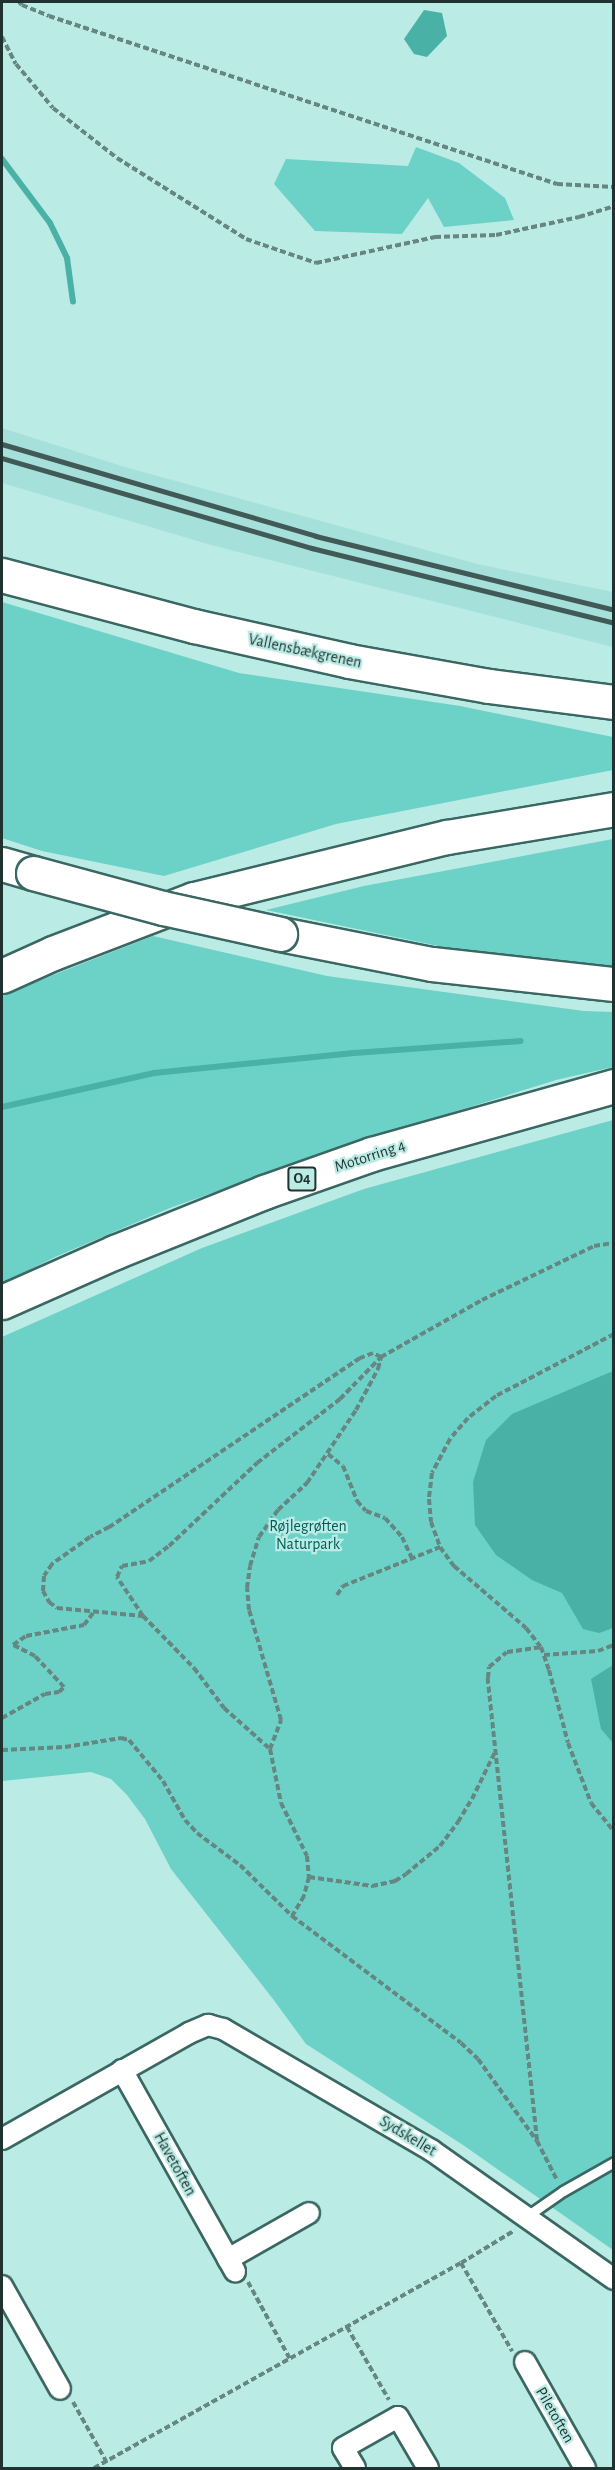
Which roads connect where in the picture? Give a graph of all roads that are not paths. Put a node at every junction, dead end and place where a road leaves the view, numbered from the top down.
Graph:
1 (2, 575) edge
2 (614, 702) edge
3 (614, 809) edge
4 (2, 864) edge
5 (2, 976) edge
6 (614, 984) edge
7 (614, 1086) edge
8 (2, 1302) edge
9 (122, 2070) junction
10 (2, 2139) edge
11 (614, 2162) edge
12 (309, 2213) dead end
13 (527, 2216) junction
14 (614, 2279) edge
15 (2, 2286) edge
16 (525, 2362) road end
17 (60, 2390) road end
18 (355, 2469) edge
19 (428, 2469) edge
20 (585, 2469) edge

1 - 2 highway, Vallensbækgrenen
3 - 5 highway
4 - 6 highway, bridge
7 - 8 highway, Motorring 4 / O4
9 - 10 street
9 - 12 street, Havetoften
9 - 13 street, Sydskellet
11 - 13 lane
13 - 14 street, Sydskellet
15 - 17 street
16 - 20 street, Piletoften
18 - 19 street

